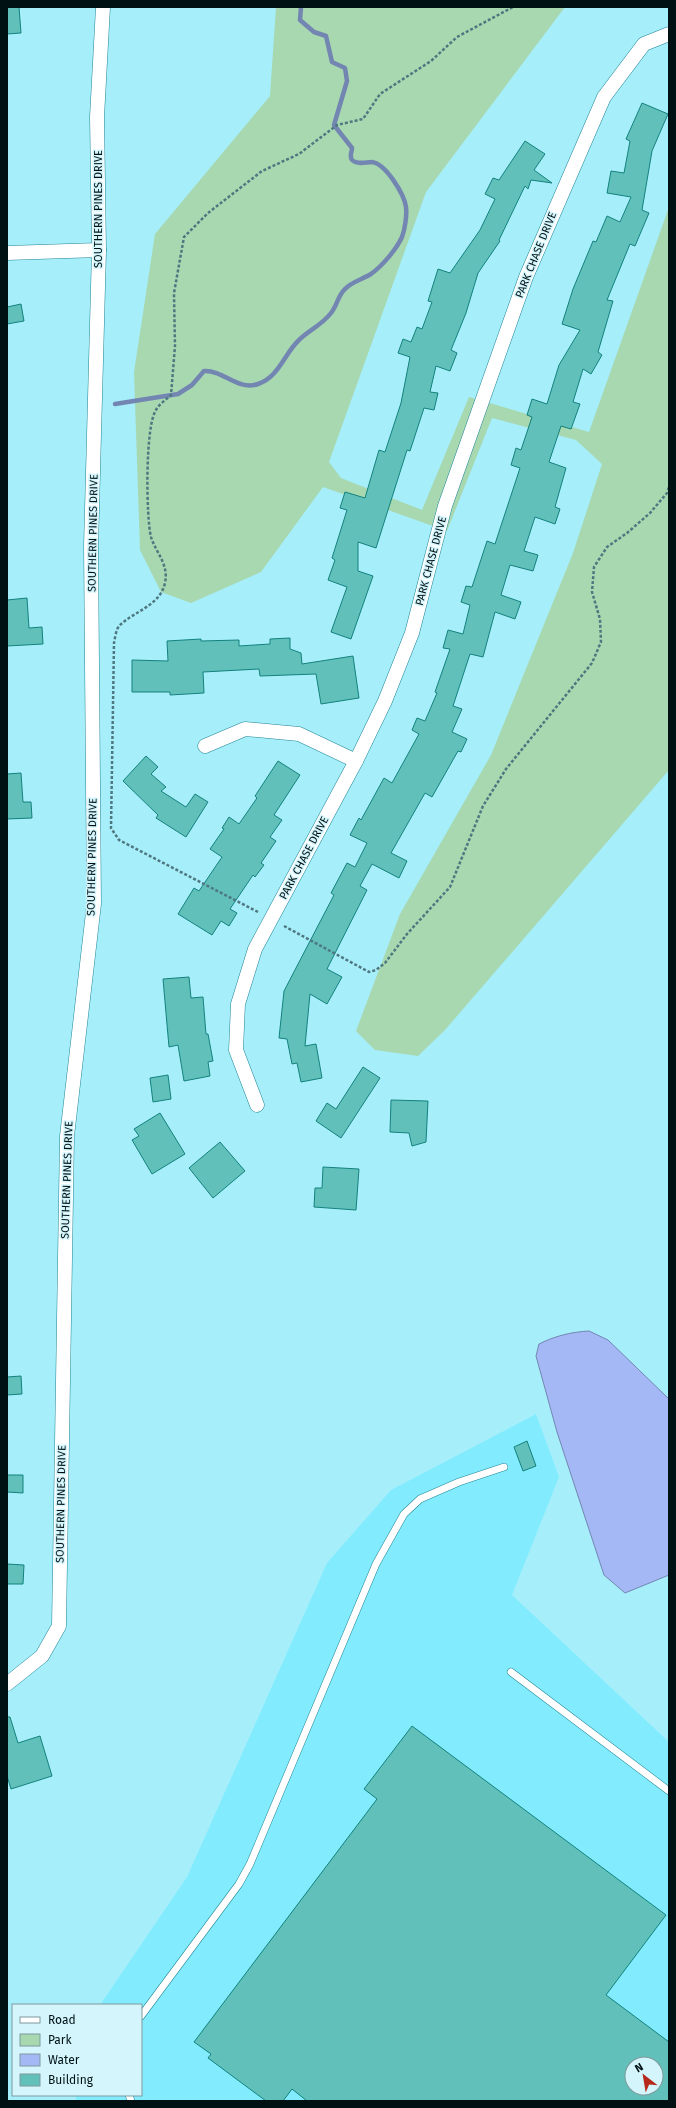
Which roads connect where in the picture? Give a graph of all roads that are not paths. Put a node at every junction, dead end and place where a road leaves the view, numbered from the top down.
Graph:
1 (103, 7) edge
2 (669, 34) edge
3 (99, 250) junction
4 (7, 253) edge
5 (205, 746) dead end
6 (356, 761) junction
7 (257, 1105) dead end
8 (504, 1466) dead end
9 (511, 1672) dead end
10 (7, 1684) edge
11 (669, 1791) edge
12 (142, 2015) edge

1 - 3 street, SOUTHERN PINES DRIVE
2 - 6 street, PARK CHASE DRIVE
3 - 4 street
3 - 10 street, SOUTHERN PINES DRIVE
5 - 6 street
6 - 7 street, PARK CHASE DRIVE
8 - 12 lane
9 - 11 lane

